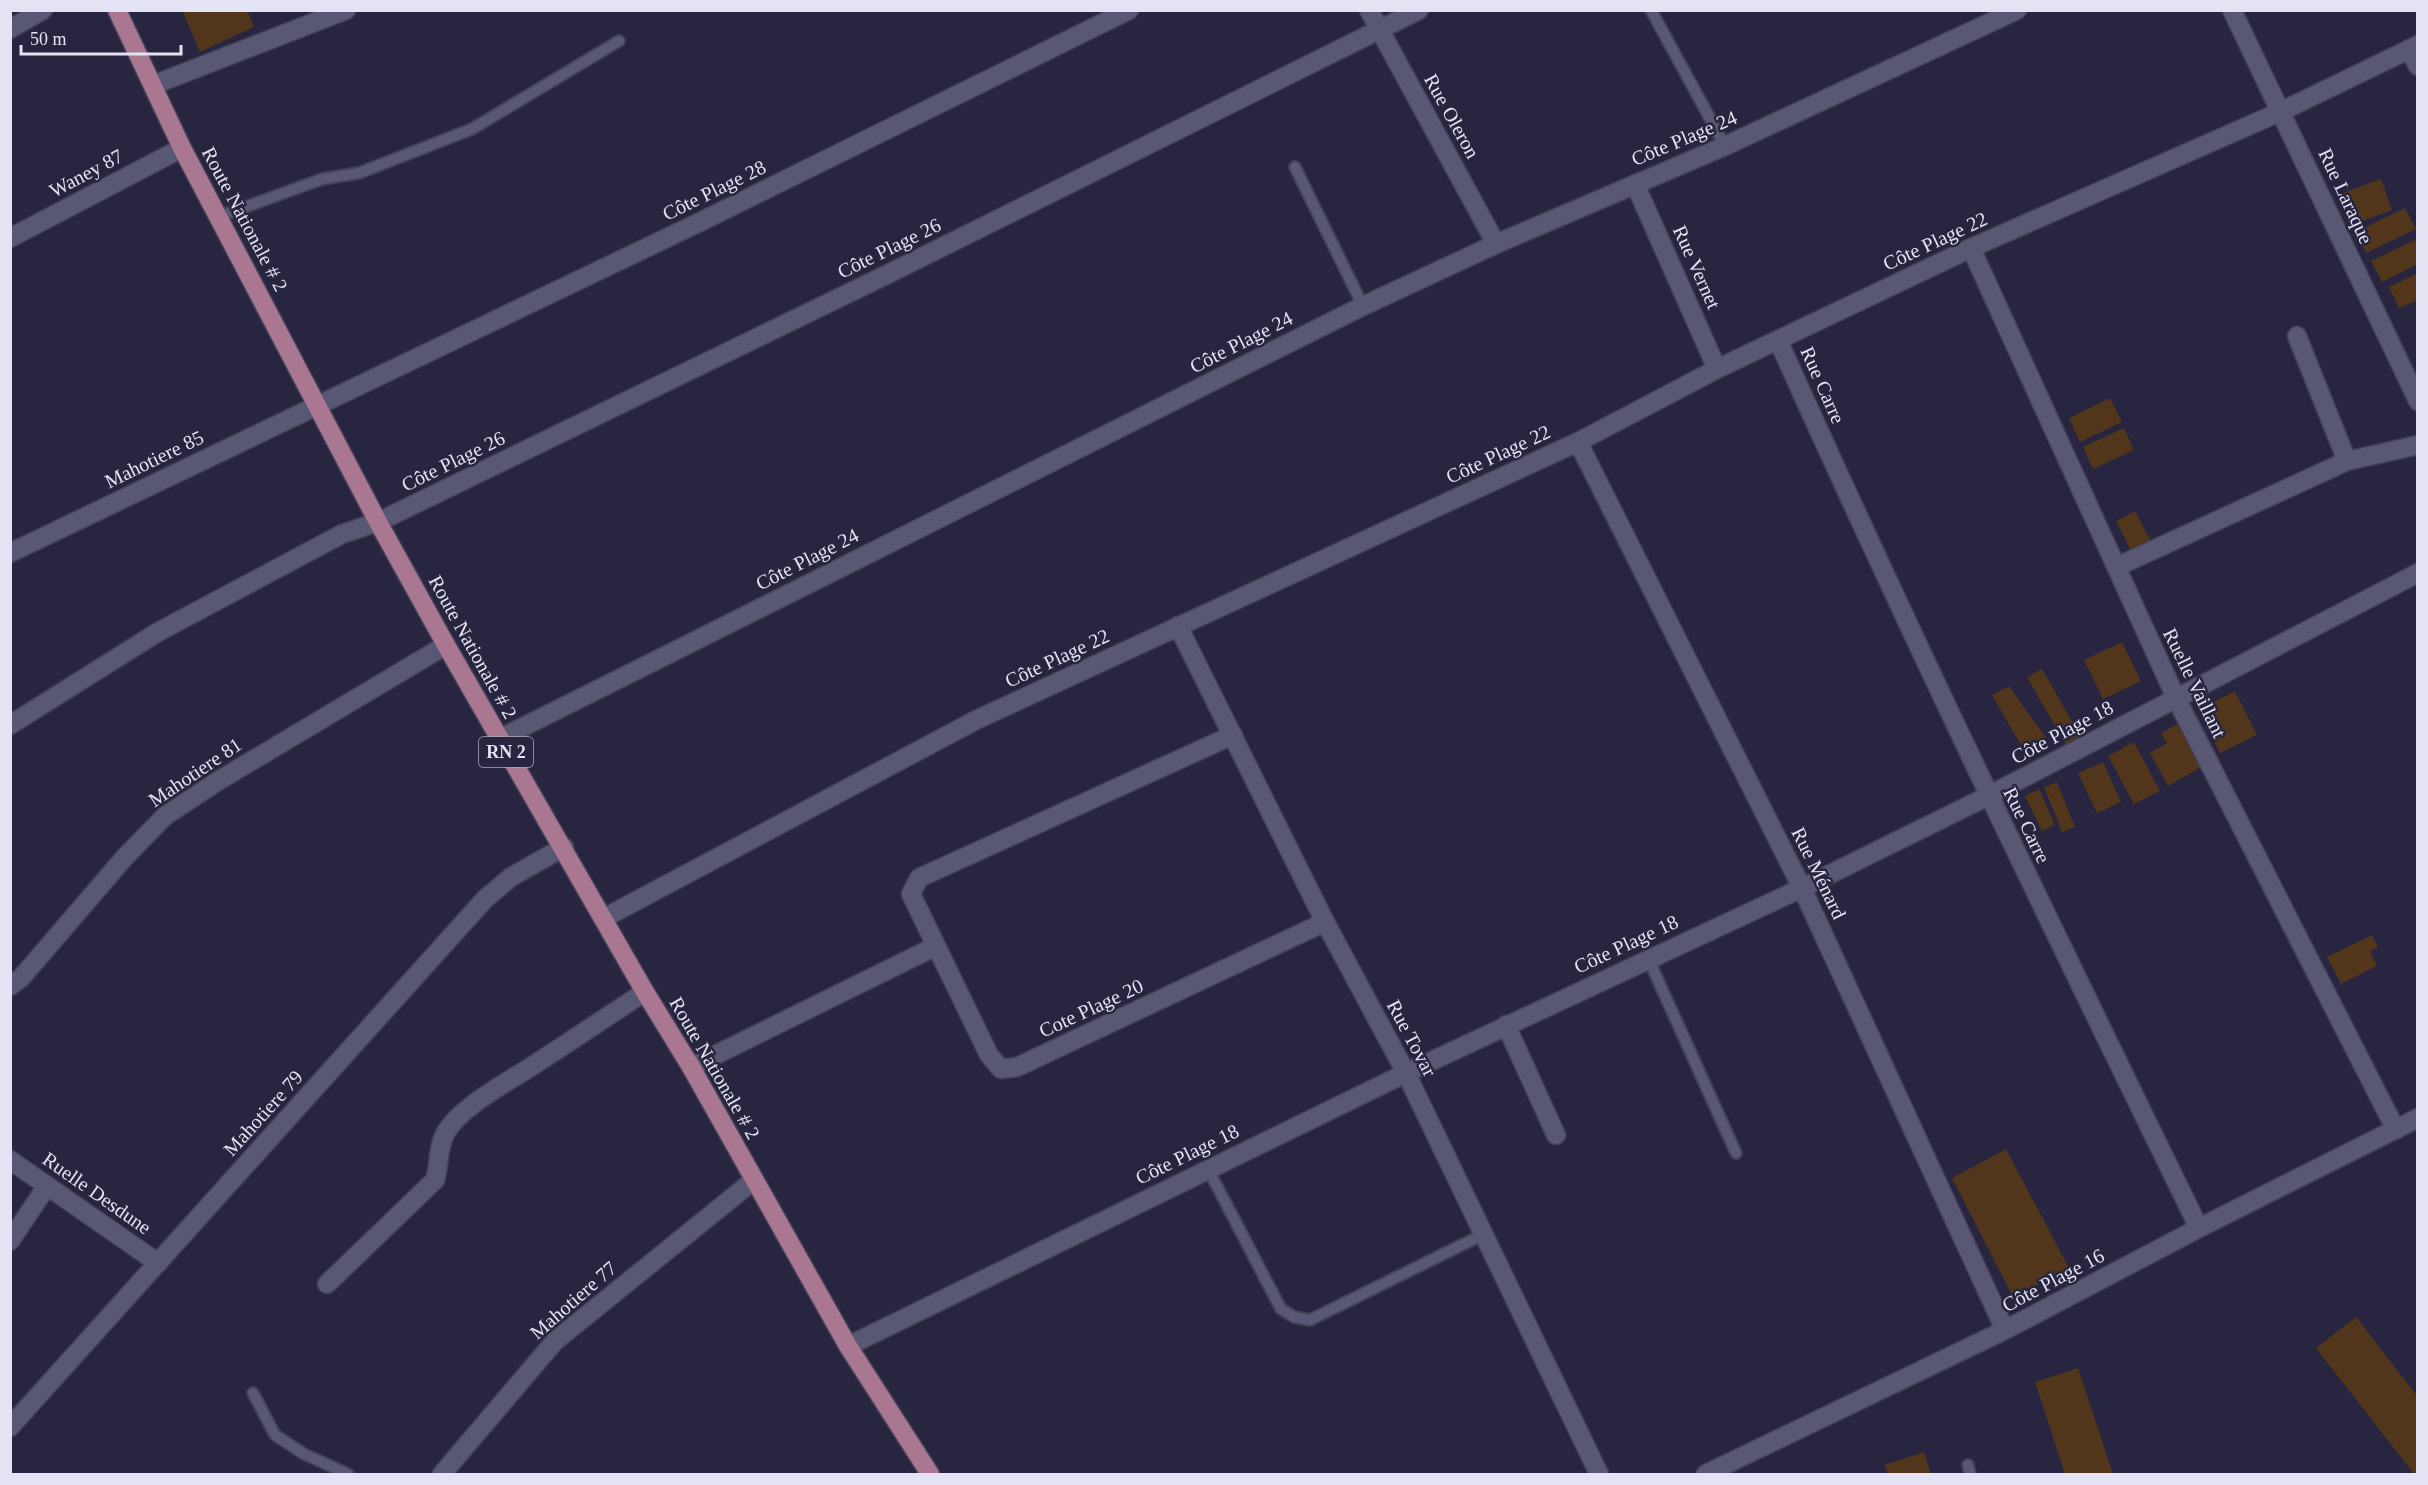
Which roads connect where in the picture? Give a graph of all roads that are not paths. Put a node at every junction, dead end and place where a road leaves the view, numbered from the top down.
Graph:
1 (43, 10) edge
2 (117, 10) edge
3 (346, 10) edge
4 (1129, 10) edge
5 (1369, 10) edge
6 (1419, 10) edge
7 (1651, 10) edge
8 (2017, 10) edge
9 (2232, 10) edge
10 (10, 29) edge
11 (1379, 30) junction
12 (619, 41) dead end
13 (2413, 47) edge
14 (2418, 66) edge
15 (153, 85) junction
16 (2282, 111) junction
17 (1725, 146) junction
18 (182, 148) junction
19 (1295, 167) dead end
20 (1635, 184) junction
21 (218, 217) junction
22 (10, 238) edge
23 (1496, 244) junction
24 (1971, 248) junction
25 (1363, 306) junction
26 (2297, 336) dead end
27 (1778, 340) junction
28 (1717, 369) junction
29 (2418, 401) edge
30 (317, 405) junction
31 (1578, 442) junction
32 (2418, 445) edge
33 (2347, 461) junction
34 (378, 522) junction
35 (10, 553) edge
36 (2116, 567) junction
37 (2418, 573) edge
38 (1178, 626) junction
39 (446, 645) junction
40 (2176, 698) junction
41 (10, 725) edge
42 (1233, 735) junction
43 (499, 739) junction
44 (1988, 796) junction
45 (564, 847) junction
46 (1802, 888) junction
47 (604, 918) junction
48 (1325, 922) junction
49 (936, 946) junction
50 (1648, 958) junction
51 (10, 986) edge
52 (645, 992) junction
53 (1506, 1025) junction
54 (692, 1067) junction
55 (1406, 1073) junction
56 (2418, 1118) edge
57 (2396, 1130) junction
58 (1556, 1135) dead end
59 (1736, 1154) dead end
60 (10, 1160) edge
61 (1208, 1169) junction
62 (754, 1180) junction
63 (47, 1186) junction
64 (2199, 1228) junction
65 (1484, 1234) junction
66 (10, 1241) edge
67 (158, 1263) junction
68 (327, 1284) dead end
69 (2005, 1330) junction
70 (848, 1346) junction
71 (253, 1392) dead end
72 (10, 1427) edge
73 (348, 1474) edge
74 (442, 1474) edge
75 (930, 1474) edge
76 (1599, 1474) edge
77 (1706, 1474) edge

1 - 10 street
2 - 15 main road, Route Nationale # 2 / RN 2
3 - 15 street
4 - 30 street, Côte Plage 28
5 - 11 street, Rue Oleron
6 - 11 street, Côte Plage 26
7 - 17 lane
8 - 17 street, Côte Plage 24
9 - 16 street, Rue Laraque
11 - 23 street, Rue Oleron
11 - 34 street, Côte Plage 26
12 - 21 lane
13 - 14 street
13 - 16 street, Côte Plage 22
15 - 18 main road, Route Nationale # 2 / RN 2
16 - 24 street, Côte Plage 22
16 - 29 street, Rue Laraque
17 - 20 street, Côte Plage 24
18 - 21 main road, Route Nationale # 2 / RN 2
18 - 22 street, Waney 87
19 - 25 lane
20 - 23 street, Côte Plage 24
20 - 28 street, Rue Vernet
21 - 30 main road, Route Nationale # 2 / RN 2
23 - 25 street, Côte Plage 24
24 - 27 street, Côte Plage 22
24 - 36 street, Ruelle Vaillant
25 - 43 street, Côte Plage 24
26 - 33 street
27 - 28 street, Côte Plage 22
27 - 44 street, Rue Carre
28 - 31 street, Côte Plage 22
30 - 34 main road, Route Nationale # 2 / RN 2
30 - 35 street, Mahotiere 85
31 - 38 street, Côte Plage 22
31 - 46 street, Rue Ménard
32 - 33 street
33 - 36 street
34 - 39 main road, Route Nationale # 2 / RN 2
34 - 41 street, Côte Plage 26
36 - 40 street, Ruelle Vaillant
37 - 40 street, Côte Plage 18
38 - 42 street, Rue Tovar
38 - 47 street, Côte Plage 22
39 - 43 main road, Route Nationale # 2 / RN 2
39 - 51 street, Mahotiere 81
40 - 44 street, Côte Plage 18
40 - 57 street, Ruelle Vaillant
42 - 48 street, Rue Tovar
42 - 49 street, Cote Plage 20
43 - 45 main road, Route Nationale # 2 / RN 2
44 - 46 street, Côte Plage 18
44 - 64 street, Rue Carre
45 - 47 main road, Route Nationale # 2 / RN 2
45 - 67 street, Mahotiere 79
46 - 50 street, Côte Plage 18
46 - 69 street, Rue Ménard
47 - 52 main road, Route Nationale # 2 / RN 2
48 - 49 street, Cote Plage 20
48 - 55 street, Rue Tovar
49 - 54 street
50 - 53 street, Côte Plage 18
50 - 59 lane
52 - 54 main road, Route Nationale # 2 / RN 2
52 - 68 street
53 - 55 street, Côte Plage 18
53 - 58 street
54 - 62 main road, Route Nationale # 2 / RN 2
55 - 61 street, Côte Plage 18
55 - 65 street, Rue Tovar
56 - 57 street, Côte Plage 16
57 - 64 street, Côte Plage 16
60 - 63 street, Ruelle Desdune
61 - 65 lane
61 - 70 street, Côte Plage 18
62 - 70 main road, Route Nationale # 2 / RN 2
62 - 74 street, Mahotiere 77
63 - 66 street
63 - 67 street, Ruelle Desdune
64 - 69 street, Côte Plage 16
65 - 76 street, Rue Tovar
67 - 72 street, Mahotiere 79
69 - 77 street, Côte Plage 16
70 - 75 main road, Route Nationale # 2 / RN 2
71 - 73 lane

